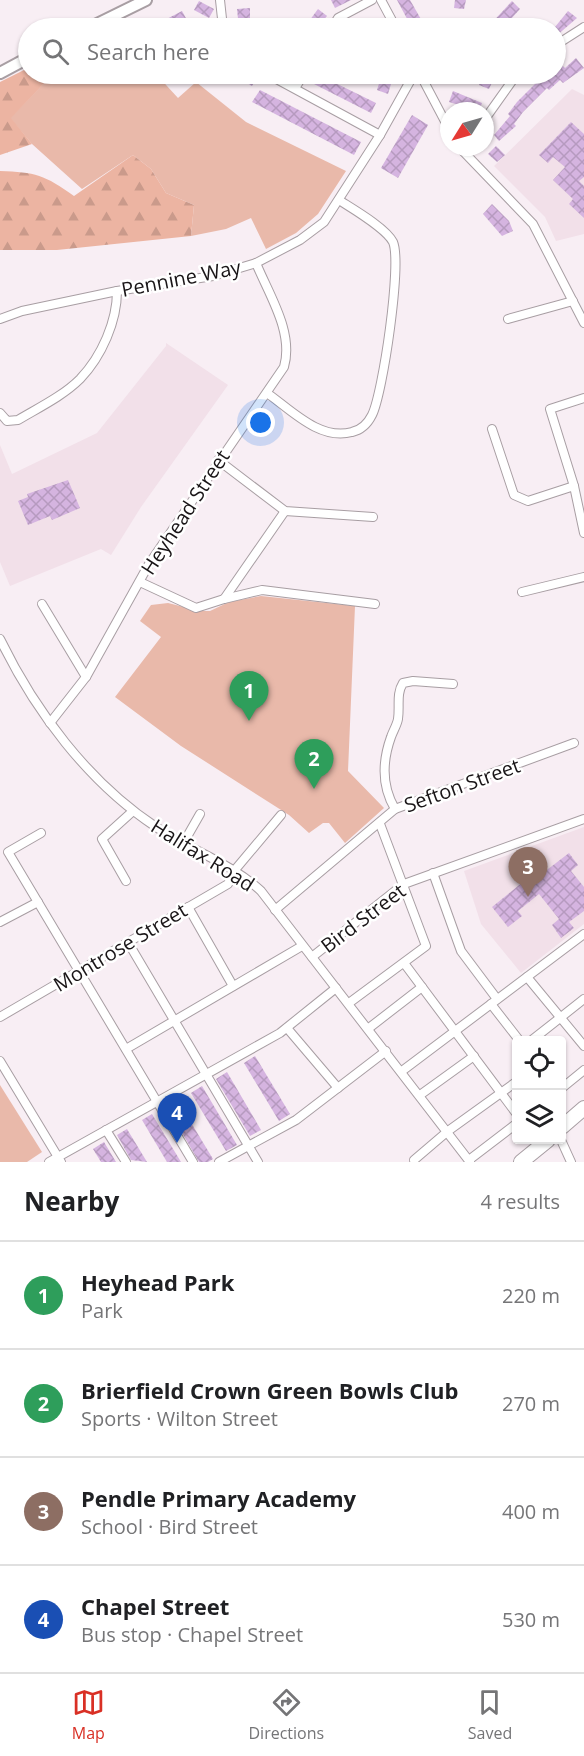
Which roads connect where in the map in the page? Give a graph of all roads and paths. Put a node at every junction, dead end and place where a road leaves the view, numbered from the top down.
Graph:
1 (146, 0) edge
2 (220, 0) edge
3 (372, 0) edge
4 (381, 0) edge
5 (109, 18) edge
6 (222, 18) edge
7 (338, 18) edge
8 (391, 18) edge
9 (584, 27) edge
10 (566, 38) edge
11 (18, 63) edge
12 (0, 73) edge
13 (287, 84) edge
14 (298, 84) edge
15 (408, 84) edge
16 (425, 84) edge
17 (510, 84) edge
18 (295, 88) junction
19 (494, 106) edge
20 (440, 112) edge
21 (380, 135) junction
22 (468, 156) edge
23 (339, 200) junction
24 (256, 263) junction
25 (117, 291) junction
26 (573, 301) junction
27 (0, 319) edge
28 (508, 319) dead end
29 (584, 323) edge
30 (267, 393) junction
31 (584, 398) edge
32 (0, 413) edge
33 (492, 429) dead end
34 (218, 460) junction
35 (574, 486) junction
36 (285, 511) junction
37 (373, 517) dead end
38 (584, 533) edge
39 (584, 578) edge
40 (140, 582) junction
41 (522, 592) dead end
42 (224, 599) junction
43 (42, 604) dead end
44 (375, 604) dead end
45 (0, 639) edge
46 (86, 678) junction
47 (453, 684) dead end
48 (50, 723) junction
49 (574, 743) dead end
50 (395, 809) junction
51 (133, 811) junction
52 (200, 814) dead end
53 (281, 815) dead end
54 (584, 819) edge
55 (380, 824) junction
56 (41, 833) dead end
57 (184, 842) junction
58 (234, 871) junction
59 (432, 873) junction
60 (126, 881) dead end
61 (404, 884) junction
62 (38, 902) junction
63 (188, 908) junction
64 (275, 910) junction
65 (0, 922) edge
66 (583, 936) edge
67 (129, 944) junction
68 (302, 946) junction
69 (312, 957) junction
70 (404, 963) junction
71 (80, 972) junction
72 (527, 977) junction
73 (233, 986) junction
74 (422, 987) junction
75 (336, 988) junction
76 (584, 999) edge
77 (494, 1001) junction
78 (349, 1003) junction
79 (0, 1017) edge
80 (560, 1018) junction
81 (174, 1022) junction
82 (287, 1028) junction
83 (369, 1028) junction
84 (455, 1031) junction
85 (516, 1036) edge
86 (538, 1036) edge
87 (584, 1046) edge
88 (126, 1049) junction
89 (386, 1051) junction
90 (474, 1056) junction
91 (0, 1061) edge
92 (584, 1070) edge
93 (402, 1071) junction
94 (206, 1076) junction
95 (566, 1084) edge
96 (512, 1085) edge
97 (338, 1088) junction
98 (501, 1093) junction
99 (420, 1095) junction
100 (157, 1101) junction
101 (512, 1108) edge
102 (584, 1108) edge
103 (566, 1123) edge
104 (512, 1127) edge
105 (106, 1130) junction
106 (448, 1131) junction
107 (540, 1144) edge
108 (563, 1144) edge
109 (249, 1146) junction
110 (59, 1159) edge
111 (414, 1160) dead end
112 (470, 1161) edge
113 (49, 1162) edge
114 (126, 1162) edge
115 (193, 1162) edge
116 (219, 1162) edge
117 (258, 1162) edge
118 (521, 1162) edge
119 (571, 1162) edge

1 - 5 street
2 - 6 street
3 - 7 street
4 - 8 street
9 - 10 street
11 - 12 street
13 - 18 street
14 - 18 street
15 - 21 street, Pennine Way
16 - 20 street
17 - 19 street
18 - 21 street
21 - 23 street, Pennine Way
22 - 26 street
23 - 24 street, Pennine Way
23 - 30 street
24 - 25 street, Pennine Way
24 - 30 street, Heyhead Street
25 - 27 street, Pennine Way
25 - 32 street
26 - 28 street
26 - 29 street
30 - 34 street, Heyhead Street
31 - 35 street
33 - 35 street
34 - 36 street
34 - 40 street, Heyhead Street
35 - 38 street
36 - 37 street
36 - 42 street
39 - 41 street
40 - 42 street
40 - 46 street, Heyhead Street
42 - 44 street
43 - 46 street
45 - 48 street, Halifax Road
46 - 48 street, Heyhead Street
47 - 50 street
48 - 51 street, Halifax Road
49 - 50 street, Sefton Street
50 - 55 street, Sefton Street
51 - 57 street, Halifax Road
51 - 60 street
52 - 57 street
53 - 58 street, Montrose Street
54 - 59 street, Bird Street
55 - 61 street
55 - 64 street, Sefton Street
56 - 62 street
57 - 58 street, Halifax Road
58 - 63 street, Montrose Street
58 - 64 street, Halifax Road
59 - 61 street, Bird Street
59 - 77 street
61 - 69 street, Bird Street
61 - 70 street
62 - 65 street
62 - 71 street
63 - 67 street, Montrose Street
63 - 73 street
64 - 68 street, Halifax Road
66 - 72 street
67 - 71 street, Montrose Street
67 - 81 street
68 - 69 street, Halifax Road
68 - 73 street
69 - 75 street, Halifax Road
70 - 74 street
70 - 78 street
71 - 79 street, Montrose Street
71 - 88 street
72 - 77 street
72 - 80 street
73 - 81 street
74 - 83 street
74 - 84 street
75 - 78 street, Halifax Road
75 - 82 street
76 - 80 street
77 - 84 street
77 - 85 street
78 - 83 street, Halifax Road
80 - 86 street
80 - 87 street
81 - 88 street
81 - 94 street
82 - 94 street
82 - 97 street
83 - 89 street, Halifax Road
84 - 90 street
84 - 93 street
88 - 100 street
89 - 93 street, Halifax Road
89 - 97 street
90 - 98 street
90 - 99 street
91 - 110 street
92 - 95 street
93 - 99 street, Halifax Road
94 - 100 street
94 - 109 street
96 - 98 street
97 - 109 street
98 - 101 street
98 - 106 street
99 - 106 street, Halifax Road
100 - 105 street
100 - 115 street
102 - 103 highway
104 - 112 street
105 - 110 street
105 - 114 street
106 - 111 street
106 - 112 street, Halifax Road
107 - 118 highway
108 - 119 street
109 - 116 street
109 - 117 street
110 - 113 street

